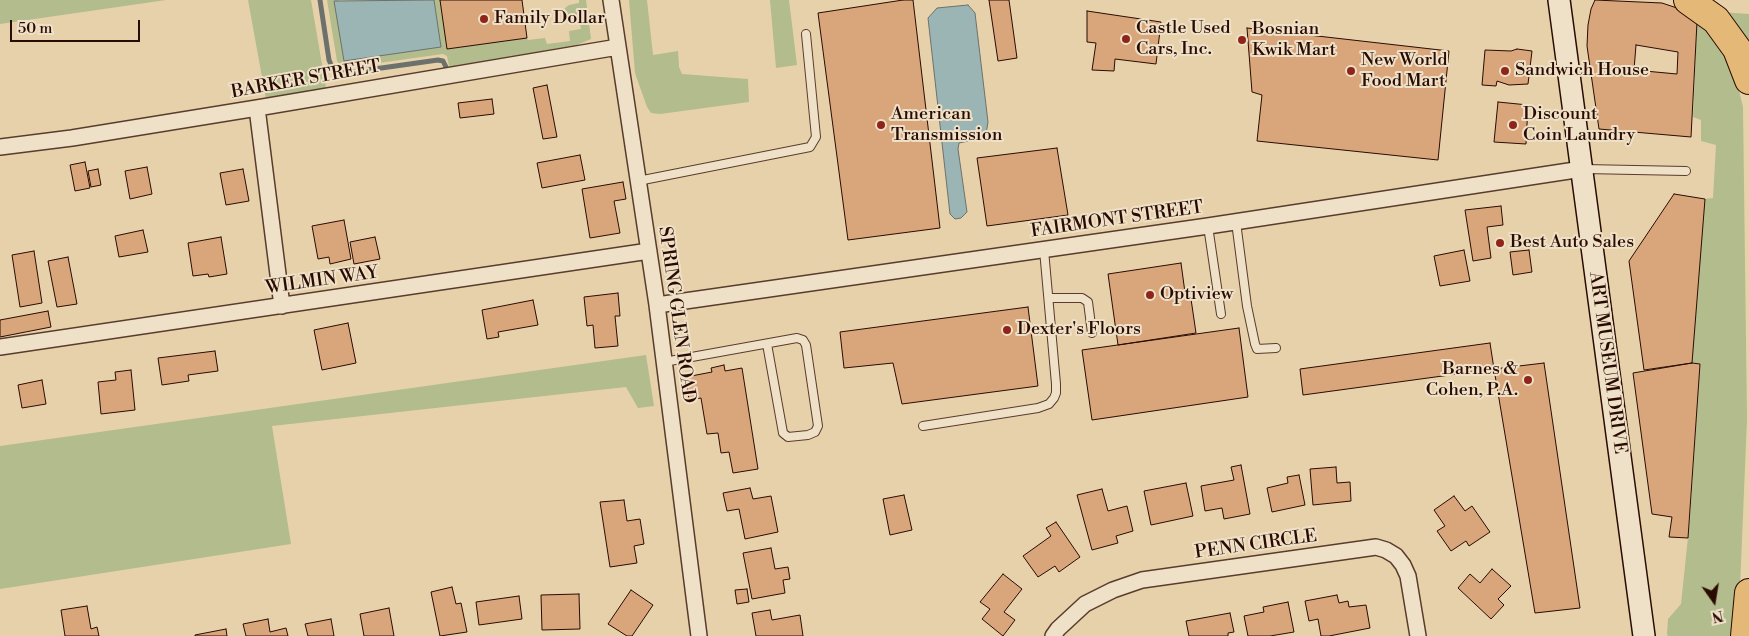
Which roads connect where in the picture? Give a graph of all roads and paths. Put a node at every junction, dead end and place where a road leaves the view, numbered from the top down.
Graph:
1 (611, 0) edge
2 (1559, 0) edge
3 (1688, 0) edge
4 (806, 34) dead end
5 (618, 47) junction
6 (1749, 80) edge
7 (257, 108) junction
8 (0, 147) edge
9 (1582, 168) junction
10 (1686, 171) dead end
11 (638, 181) junction
12 (1236, 222) junction
13 (1208, 226) junction
14 (1044, 250) junction
15 (649, 251) junction
16 (1049, 298) junction
17 (657, 305) junction
18 (282, 306) junction
19 (1220, 314) dead end
20 (1092, 333) dead end
21 (767, 344) junction
22 (0, 347) edge
23 (1276, 348) dead end
24 (664, 362) junction
25 (923, 426) dead end
26 (1749, 594) edge
27 (699, 636) edge
28 (1053, 636) edge
29 (1418, 636) edge
30 (1644, 636) edge
31 (1745, 636) edge

1 - 5 street, SPRING GLEN ROAD
2 - 9 street, ART MUSEUM DRIVE
3 - 6 highway
4 - 11 lane
5 - 7 street, BARKER STREET
5 - 11 street, SPRING GLEN ROAD
7 - 8 street, BARKER STREET
7 - 18 street
9 - 10 lane
9 - 12 street, FAIRMONT STREET
9 - 30 street, ART MUSEUM DRIVE
11 - 15 street, SPRING GLEN ROAD
12 - 13 street, FAIRMONT STREET
12 - 23 lane
13 - 14 street, FAIRMONT STREET
13 - 19 lane
14 - 16 lane
14 - 17 street, FAIRMONT STREET
15 - 17 street, SPRING GLEN ROAD
15 - 18 street, WILMIN WAY
16 - 20 lane
16 - 25 lane
17 - 24 street, SPRING GLEN ROAD
18 - 22 street, WILMIN WAY
21 - 21 lane
21 - 24 lane
24 - 27 street, SPRING GLEN ROAD
26 - 31 highway
28 - 29 street, PENN CIRCLE

